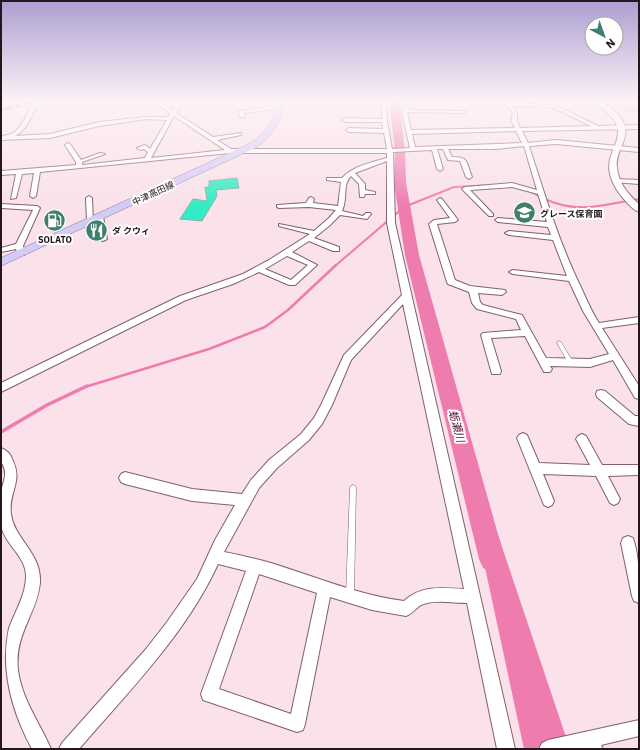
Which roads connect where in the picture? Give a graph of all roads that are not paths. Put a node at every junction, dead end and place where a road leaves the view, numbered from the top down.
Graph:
1 (54, 135) edge
2 (160, 135) edge
3 (205, 135) edge
4 (234, 135) edge
5 (267, 135) edge
6 (387, 135) edge
7 (409, 135) edge
8 (521, 135) edge
9 (622, 135) edge
10 (11, 137) joint
11 (1, 138) edge
12 (212, 139) junction
13 (68, 145) dead end
14 (526, 145) junction
15 (445, 147) junction
16 (140, 148) dead end
17 (434, 148) junction
18 (618, 148) junction
19 (411, 149) junction
20 (244, 150) junction
21 (230, 151) junction
22 (151, 152) junction
23 (636, 152) edge
24 (390, 153) junction
25 (102, 154) dead end
26 (147, 158) junction
27 (79, 164) junction
28 (346, 166) dead end
29 (440, 169) dead end
30 (37, 170) junction
31 (19, 172) junction
32 (353, 172) junction
33 (1, 173) edge
34 (469, 177) dead end
35 (329, 179) dead end
36 (344, 180) junction
37 (616, 182) junction
38 (639, 182) edge
39 (373, 193) dead end
40 (542, 193) junction
41 (33, 196) dead end
42 (13, 198) dead end
43 (89, 198) dead end
44 (440, 200) dead end
45 (2, 206) dead end
46 (279, 206) dead end
47 (639, 209) edge
48 (339, 210) junction
49 (491, 215) dead end
50 (100, 216) junction
51 (365, 218) dead end
52 (498, 220) dead end
53 (90, 221) junction
54 (281, 224) dead end
55 (552, 225) junction
56 (509, 233) dead end
57 (312, 236) junction
58 (557, 238) junction
59 (103, 239) dead end
60 (336, 249) dead end
61 (1, 250) edge
62 (20, 250) junction
63 (285, 252) junction
64 (1, 262) edge
65 (258, 269) junction
66 (514, 272) dead end
67 (573, 279) junction
68 (473, 289) junction
69 (502, 292) dead end
70 (406, 296) junction
71 (639, 320) edge
72 (597, 326) junction
73 (528, 333) junction
74 (559, 343) dead end
75 (615, 356) junction
76 (571, 363) junction
77 (496, 371) dead end
78 (1, 388) edge
79 (601, 394) dead end
80 (639, 396) edge
81 (639, 421) edge
82 (523, 438) dead end
83 (582, 439) dead end
84 (1, 453) edge
85 (535, 468) junction
86 (639, 470) edge
87 (598, 471) junction
88 (125, 478) dead end
89 (353, 488) dead end
90 (245, 500) junction
91 (614, 500) dead end
92 (548, 501) dead end
93 (628, 543) dead end
94 (215, 556) junction
95 (255, 566) junction
96 (324, 589) junction
97 (350, 596) junction
98 (472, 596) junction
99 (639, 596) edge
100 (639, 728) edge
101 (592, 744) edge
102 (42, 749) edge
103 (68, 749) edge
104 (506, 749) edge
105 (548, 749) edge

1 - 10 street
2 - 22 street
3 - 12 street
4 - 12 street
5 - 20 main road, 中津高田線
6 - 24 street
7 - 19 street
8 - 14 street
9 - 18 street
10 - 11 street
12 - 21 street
13 - 27 street
14 - 15 street
14 - 18 street
14 - 40 street
15 - 17 street
15 - 34 street
16 - 22 street
17 - 19 street
17 - 29 street
18 - 23 street
18 - 37 street
19 - 24 street
20 - 21 street
20 - 24 street
20 - 50 main road, 中津高田線
21 - 26 street
22 - 26 street
24 - 32 street
24 - 70 street
25 - 27 street
26 - 27 street
27 - 30 street
28 - 32 street
30 - 31 street
30 - 41 street
31 - 33 street
31 - 42 street
32 - 36 street
32 - 39 street
35 - 36 street
36 - 48 street
37 - 38 street
37 - 47 street
40 - 49 street
40 - 55 street
43 - 53 street
44 - 68 street
45 - 62 street
46 - 48 street
48 - 51 street
48 - 57 street
50 - 53 main road, 中津高田線
50 - 59 street
52 - 55 street
53 - 62 main road, 中津高田線
54 - 57 street
55 - 58 street
56 - 58 street
57 - 60 street
57 - 63 street
58 - 67 street
61 - 62 street
62 - 64 main road, 中津高田線
63 - 65 street
63 - 65 street
65 - 78 street
66 - 67 street
67 - 72 street
68 - 69 street
68 - 73 street
70 - 90 street
70 - 98 street
71 - 72 street
72 - 75 street
73 - 76 street
73 - 77 street
74 - 76 lane
75 - 76 street
75 - 80 street
79 - 81 street
82 - 85 street
83 - 87 street
84 - 102 street
85 - 87 street
85 - 92 street
86 - 87 street
87 - 91 street
88 - 90 street
89 - 97 lane
90 - 94 street
93 - 99 street
94 - 95 street
94 - 103 street
95 - 96 street
95 - 96 street
96 - 97 street
97 - 98 street
98 - 104 street
100 - 101 street
101 - 105 street

